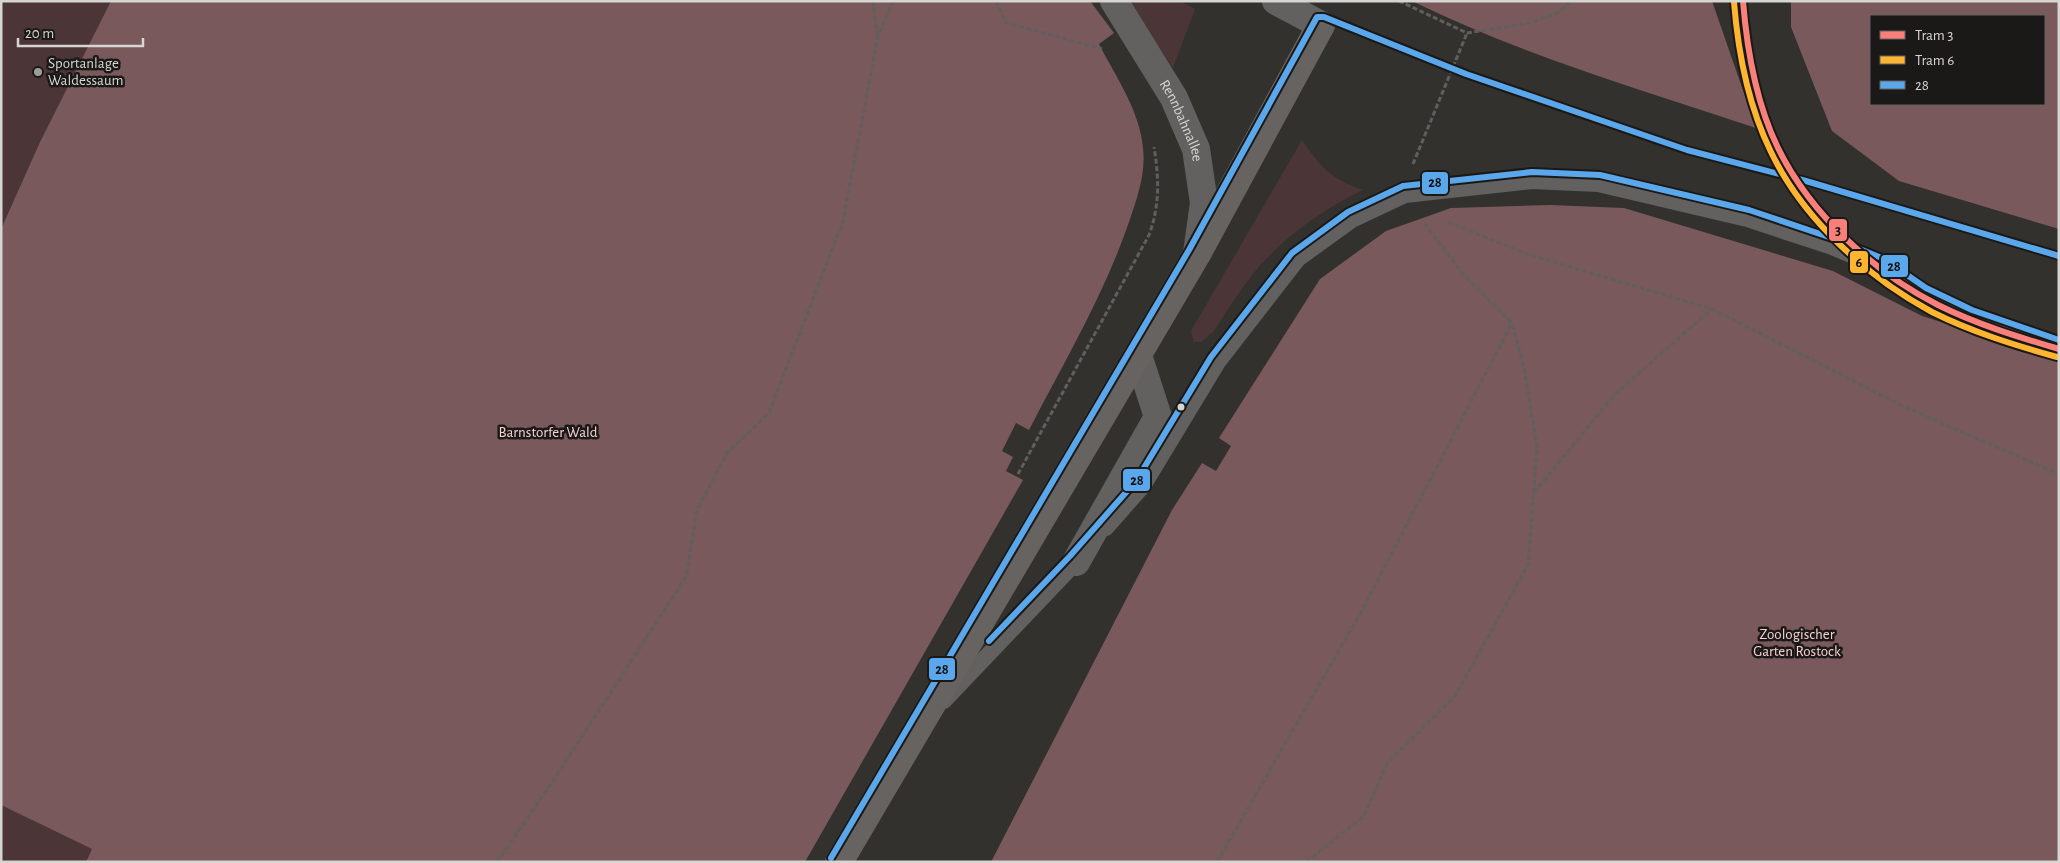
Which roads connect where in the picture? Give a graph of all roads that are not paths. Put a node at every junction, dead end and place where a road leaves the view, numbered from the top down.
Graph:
1 (1114, 1) edge
2 (1276, 1) edge
3 (1321, 25) joint
4 (1197, 254) junction
5 (2059, 349) edge
6 (1138, 355) junction
7 (1076, 562) junction
8 (919, 727) junction
9 (838, 862) edge

1 - 4 street, Rennbahnallee
2 - 3 street
3 - 4 main road
4 - 6 main road
5 - 7 lane
6 - 7 street
6 - 8 main road
7 - 8 lane
8 - 9 main road

